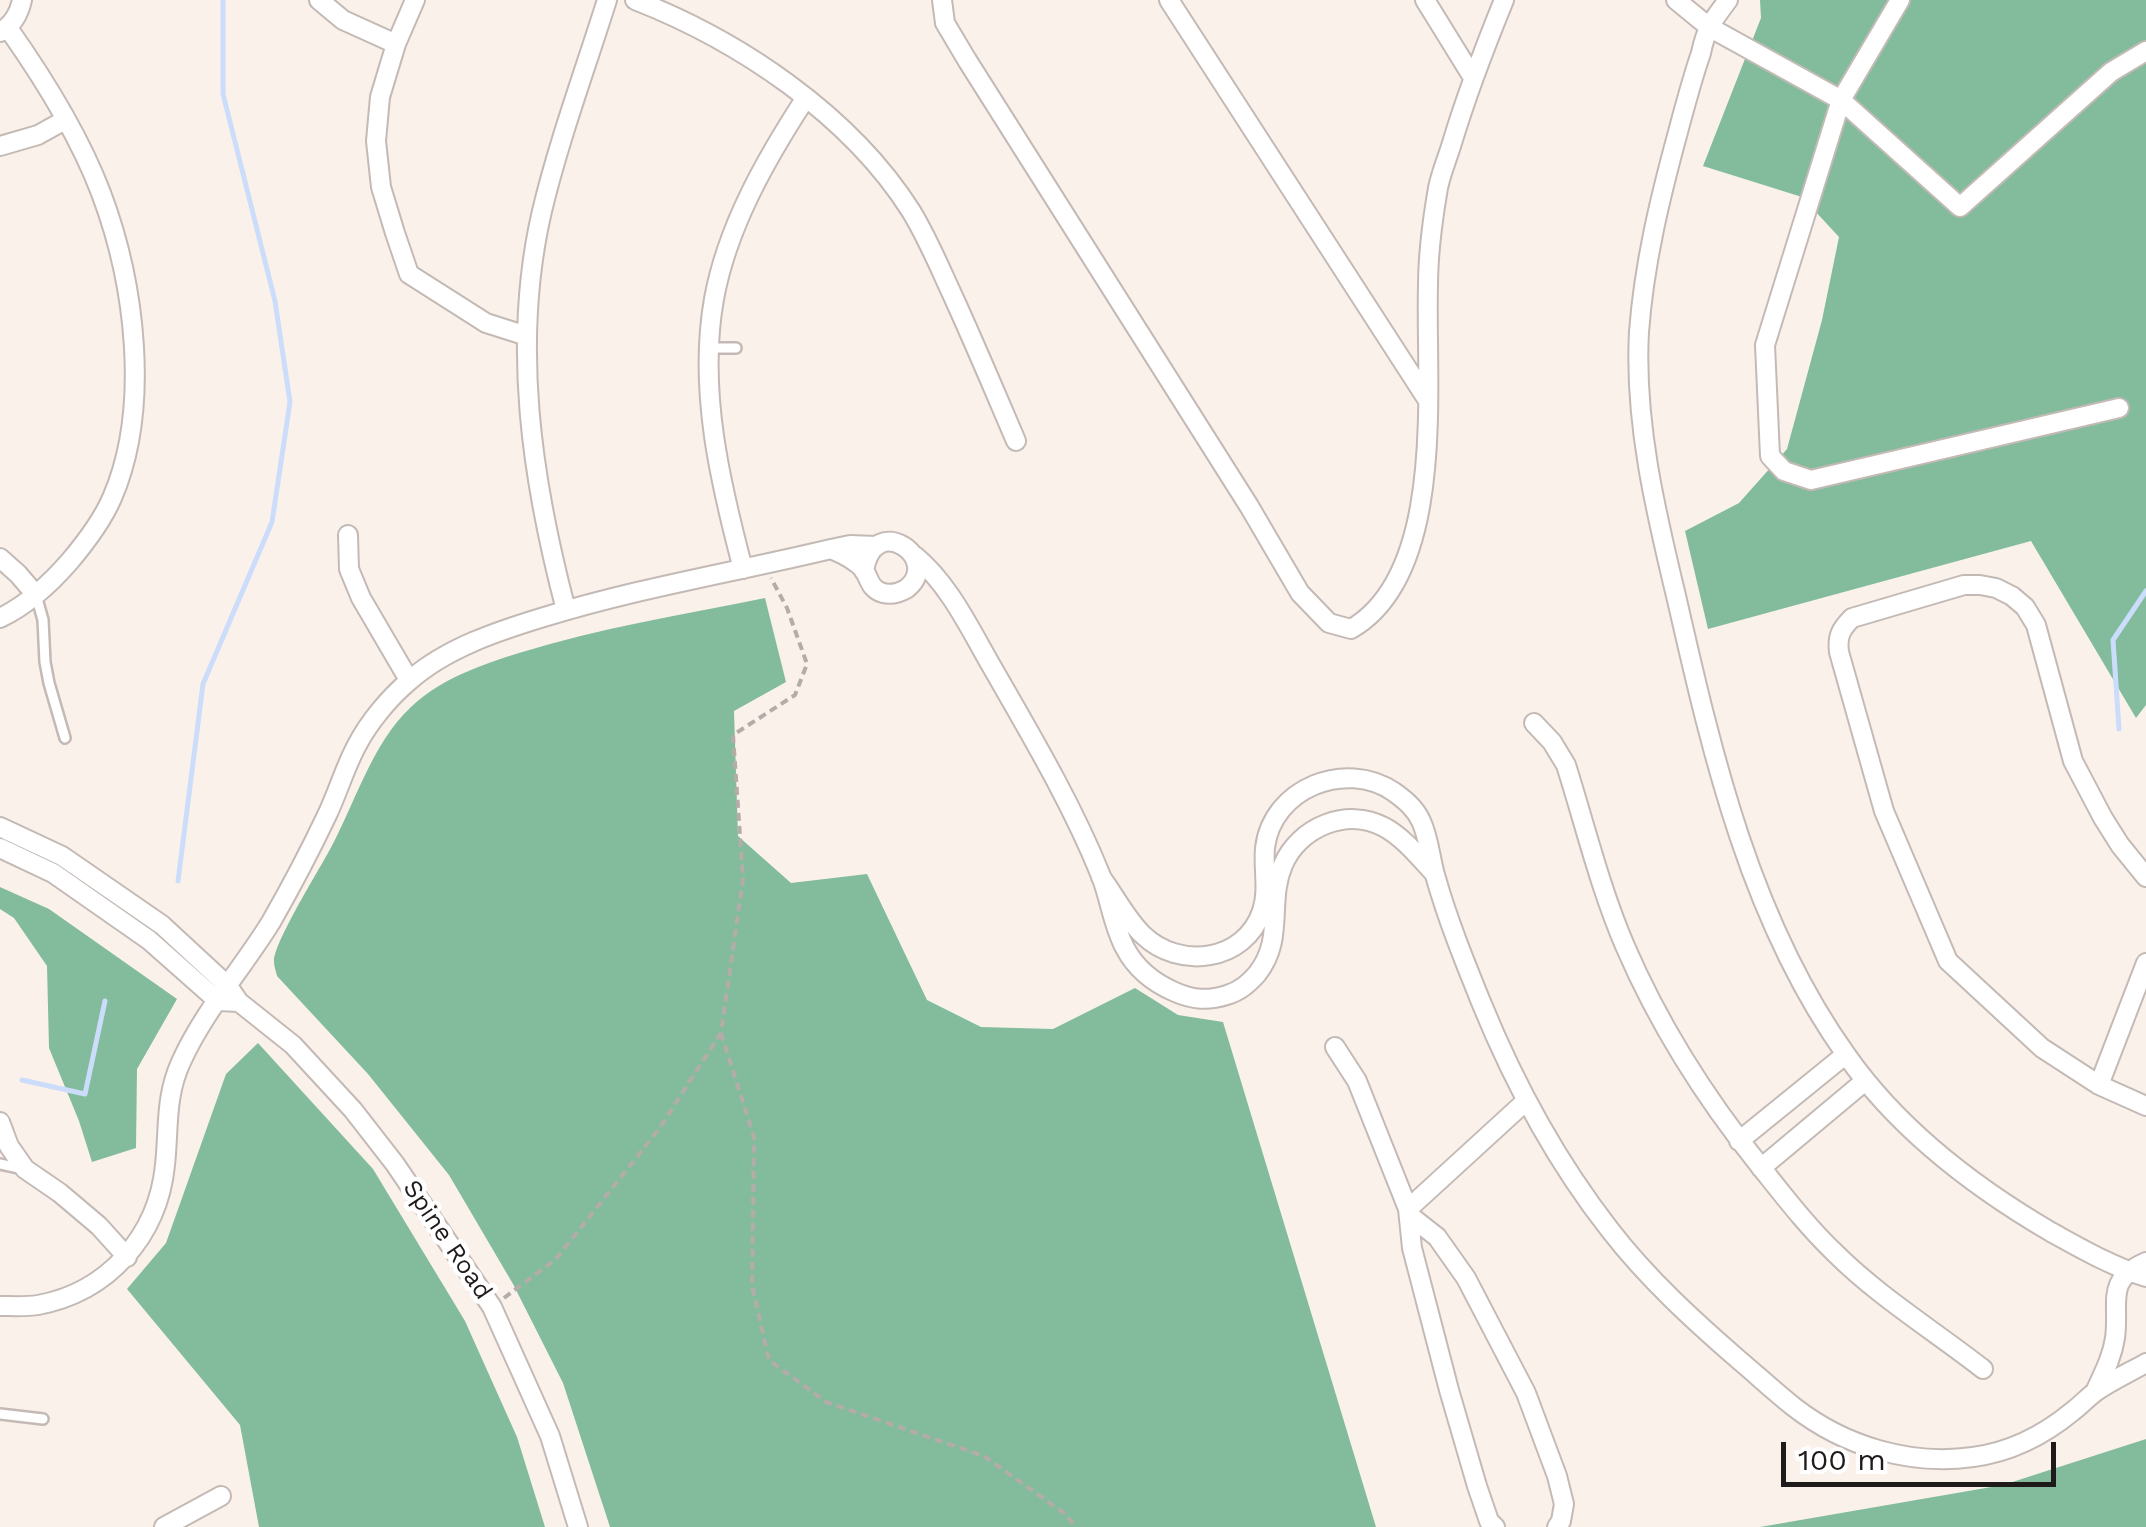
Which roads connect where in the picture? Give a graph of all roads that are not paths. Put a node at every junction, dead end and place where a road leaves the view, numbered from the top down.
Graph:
1 (22, 0) edge
2 (318, 0) edge
3 (416, 0) edge
4 (607, 0) edge
5 (636, 0) edge
6 (942, 0) edge
7 (1169, 0) edge
8 (1424, 0) edge
9 (1504, 0) edge
10 (1676, 0) edge
11 (1728, 0) edge
12 (1900, 0) edge
13 (1708, 27) junction
14 (4, 30) edge
15 (396, 44) junction
16 (2146, 52) edge
17 (1472, 76) junction
18 (805, 99) junction
19 (1841, 100) junction
20 (65, 120) junction
21 (0, 146) edge
22 (528, 336) junction
23 (708, 348) junction
24 (736, 348) dead end
25 (1427, 400) junction
26 (2119, 408) dead end
27 (1016, 441) dead end
28 (348, 535) dead end
29 (876, 546) junction
30 (831, 548) junction
31 (915, 556) junction
32 (0, 558) edge
33 (743, 569) junction
34 (864, 571) junction
35 (910, 586) junction
36 (949, 594) junction
37 (36, 595) junction
38 (566, 610) junction
39 (0, 618) edge
40 (409, 680) junction
41 (1534, 724) dead end
42 (65, 738) dead end
43 (0, 827) edge
44 (0, 848) edge
45 (1434, 873) junction
46 (1102, 877) junction
47 (2146, 877) edge
48 (2146, 964) edge
49 (228, 996) junction
50 (1335, 1048) dead end
51 (1845, 1054) junction
52 (1865, 1080) junction
53 (2098, 1085) junction
54 (1526, 1101) junction
55 (2146, 1106) edge
56 (0, 1122) edge
57 (1739, 1141) junction
58 (0, 1164) edge
59 (1761, 1168) junction
60 (25, 1170) junction
61 (1409, 1212) junction
62 (127, 1257) junction
63 (2146, 1262) edge
64 (2126, 1271) junction
65 (2146, 1277) edge
66 (0, 1306) edge
67 (2146, 1363) edge
68 (1984, 1370) dead end
69 (2094, 1392) junction
70 (0, 1414) edge
71 (43, 1418) dead end
72 (221, 1496) dead end
73 (164, 1527) edge
74 (578, 1527) edge
75 (1495, 1527) edge
76 (1556, 1527) edge

1 - 14 street
2 - 15 street
3 - 15 street
4 - 22 street
5 - 18 street
6 - 25 street
7 - 25 street
8 - 17 street
9 - 17 street
10 - 13 street
11 - 13 street
12 - 19 street
13 - 19 street
13 - 51 street
14 - 20 street
15 - 22 street
16 - 19 street
17 - 25 street
18 - 23 street
18 - 27 street
19 - 26 street
20 - 21 street
20 - 37 street
22 - 38 street
23 - 24 lane
23 - 33 street
28 - 40 street
29 - 30 street
29 - 31 street
29 - 34 street
30 - 33 street
30 - 34 street
31 - 35 street
31 - 36 street
32 - 37 street
33 - 38 street
34 - 35 street
35 - 36 street
36 - 46 street
37 - 39 street
37 - 42 lane
38 - 40 street
40 - 49 street
41 - 57 street
43 - 49 street, Spine Road
44 - 49 street, Spine Road
45 - 46 street
45 - 46 street
45 - 54 street
47 - 53 street
48 - 53 street
49 - 62 street
49 - 74 street, Spine Road
50 - 61 street
51 - 52 street
51 - 57 street
52 - 59 street
52 - 64 street
53 - 55 street
54 - 61 street
54 - 69 street
56 - 60 street
57 - 59 street
58 - 60 lane
59 - 68 street
60 - 62 street
61 - 75 street
61 - 76 street
62 - 66 street
63 - 64 street
64 - 65 street
64 - 69 street
67 - 69 street
70 - 71 lane
72 - 73 street

